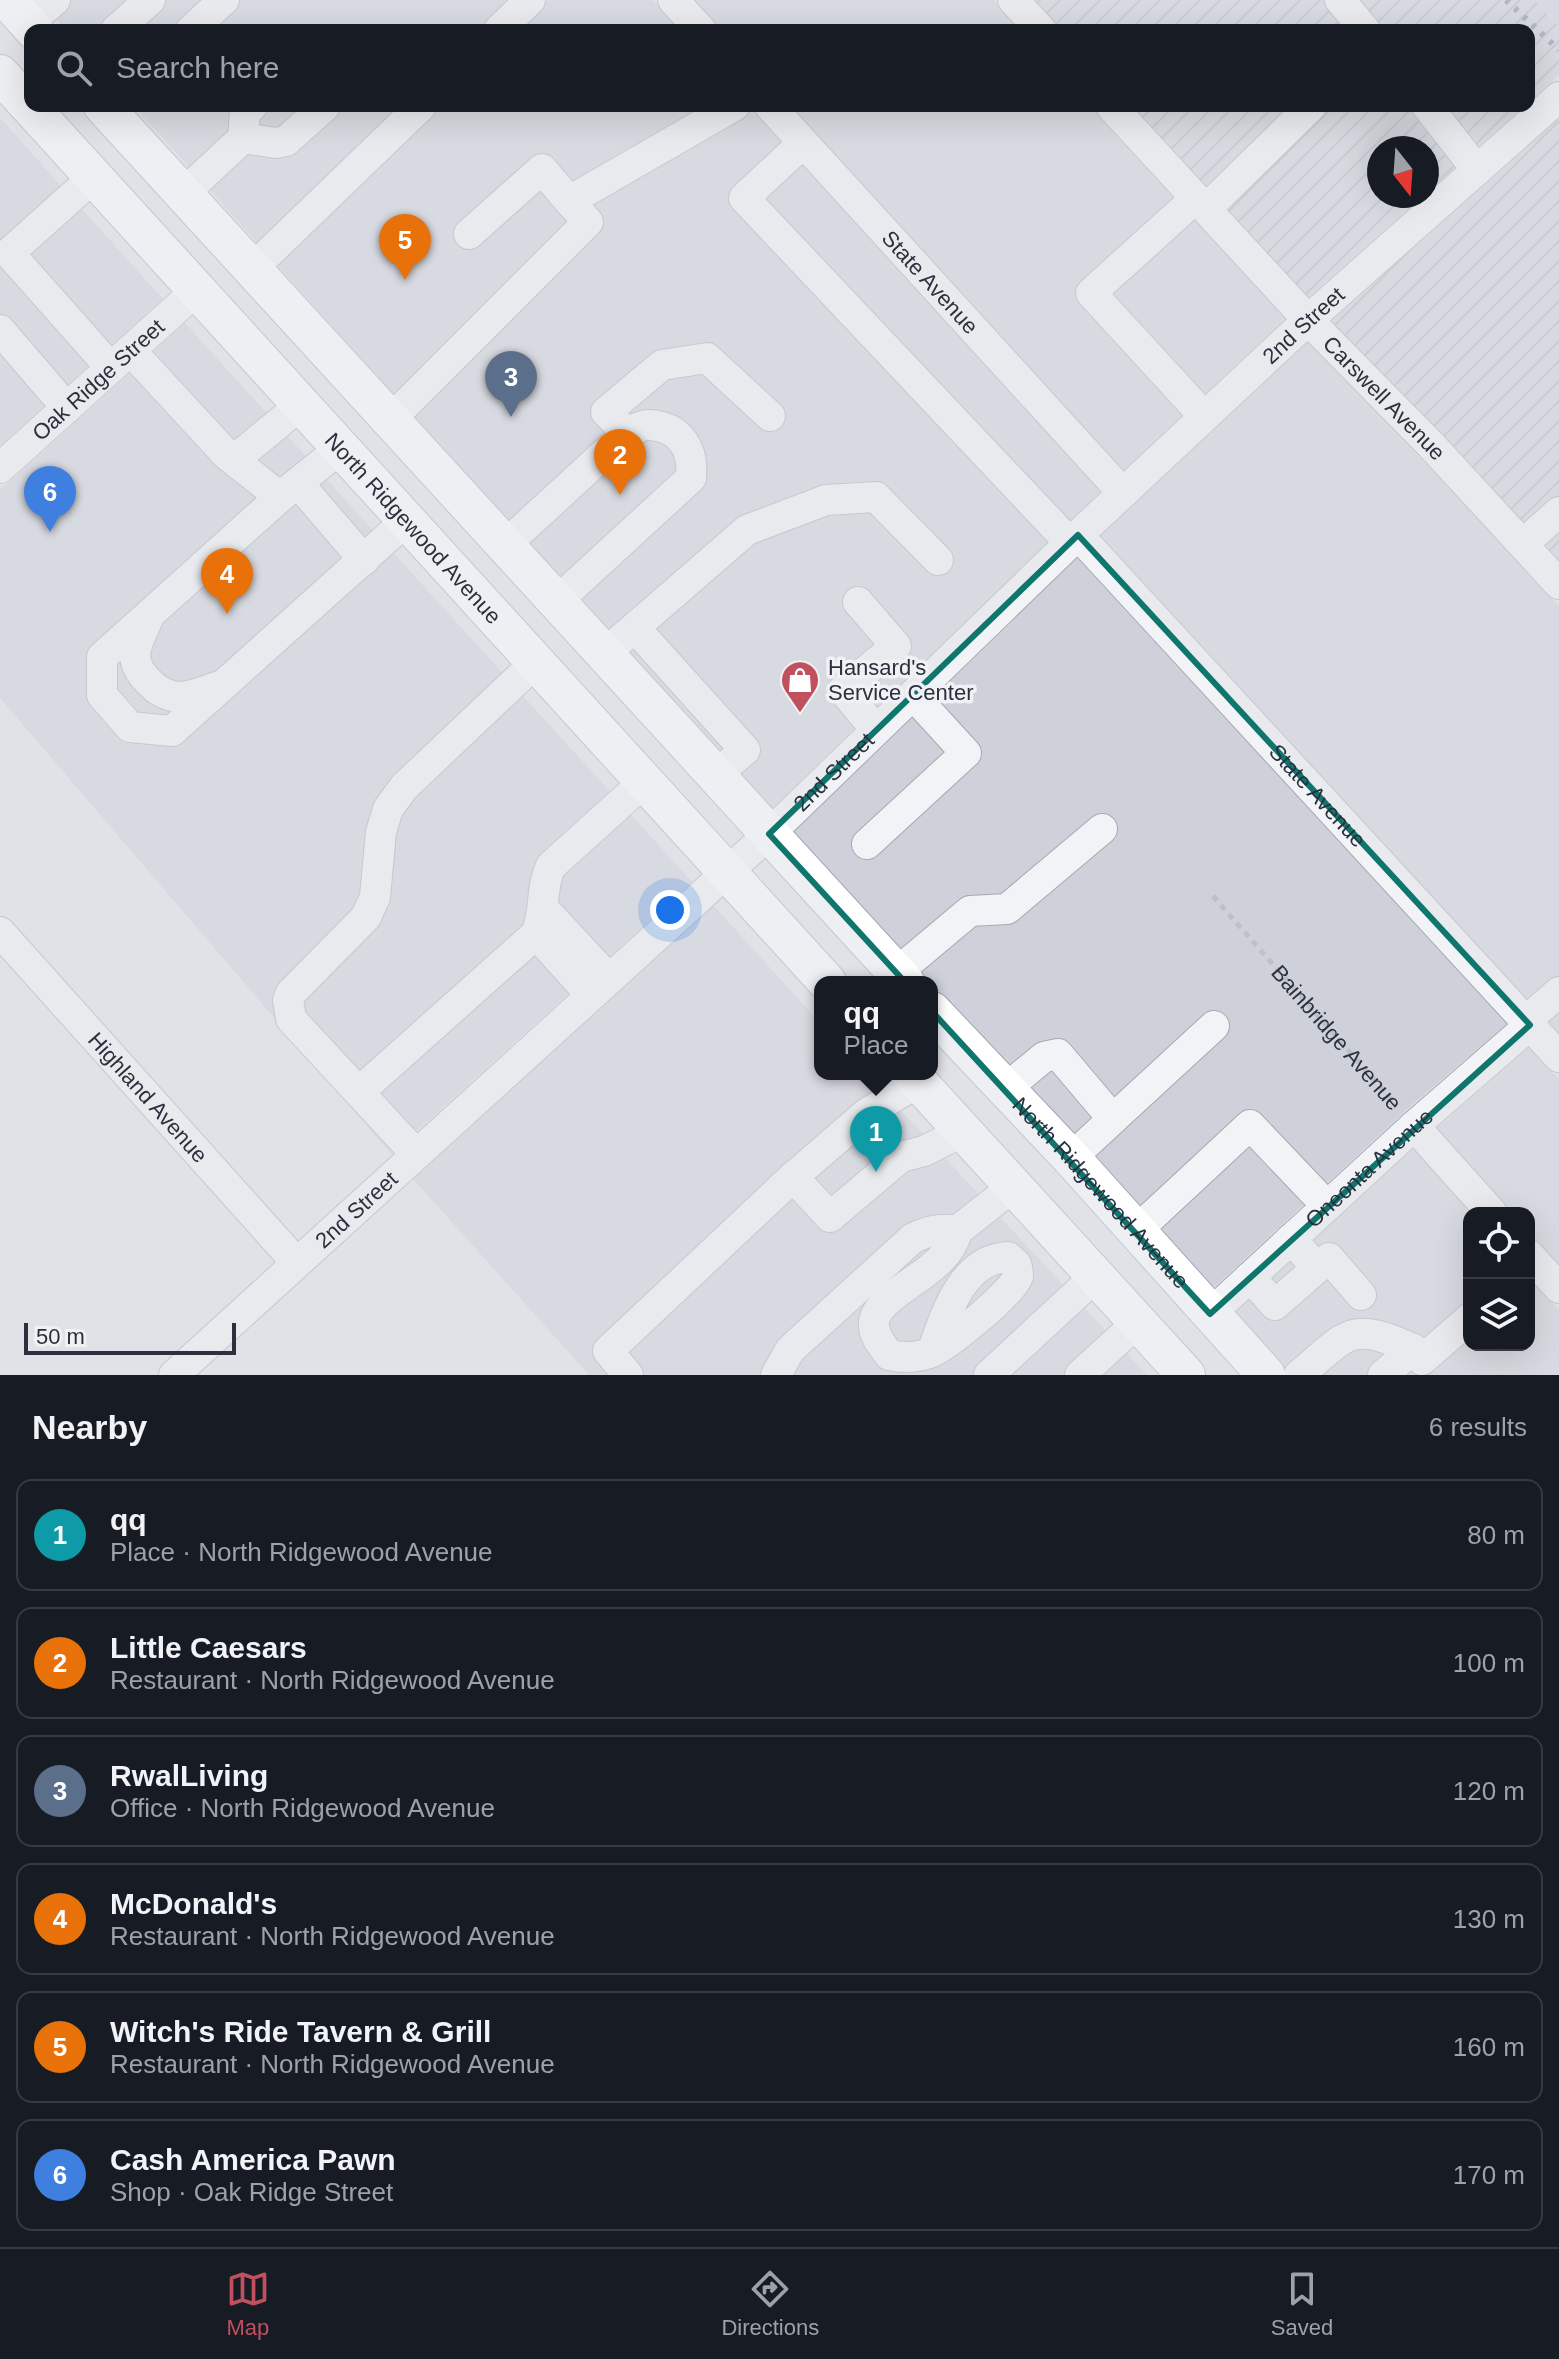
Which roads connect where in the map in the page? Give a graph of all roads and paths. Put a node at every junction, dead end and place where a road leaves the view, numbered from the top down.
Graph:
1 (150, 0) edge
2 (224, 0) edge
3 (530, 0) edge
4 (673, 0) edge
5 (1013, 0) edge
6 (1340, 0) edge
7 (123, 24) edge
8 (198, 24) edge
9 (505, 24) edge
10 (695, 24) edge
11 (1035, 24) edge
12 (1360, 24) edge
13 (4, 86) edge
14 (1559, 97) edge
15 (24, 106) edge
16 (30, 112) edge
17 (109, 112) edge
18 (245, 112) edge
19 (318, 112) edge
20 (415, 112) edge
21 (724, 112) edge
22 (775, 112) edge
23 (1117, 112) edge
24 (1304, 112) edge
25 (1432, 112) edge
26 (243, 138) junction
27 (803, 143) junction
28 (1477, 170) junction
29 (94, 177) junction
30 (183, 194) junction
31 (569, 201) junction
32 (1201, 204) junction
33 (469, 234) dead end
34 (4, 256) edge
35 (252, 269) junction
36 (197, 290) junction
37 (1308, 320) junction
38 (0, 330) edge
39 (121, 359) junction
40 (302, 404) junction
41 (67, 408) junction
42 (770, 416) dead end
43 (1204, 416) junction
44 (390, 420) junction
45 (627, 433) junction
46 (341, 448) junction
47 (234, 460) junction
48 (0, 468) edge
49 (289, 490) junction
50 (1123, 493) junction
51 (1559, 512) edge
52 (407, 520) junction
53 (1074, 539) junction
54 (1523, 544) junction
55 (505, 545) junction
56 (364, 560) junction
57 (938, 560) dead end
58 (1559, 584) edge
59 (556, 602) junction
60 (858, 602) dead end
61 (150, 614) junction
62 (635, 628) junction
63 (604, 654) junction
64 (536, 662) junction
65 (225, 684) junction
66 (913, 695) junction
67 (876, 730) junction
68 (715, 776) junction
69 (645, 781) junction
70 (1102, 829) dead end
71 (769, 834) junction
72 (867, 844) dead end
73 (727, 872) junction
74 (1213, 896) dead end
75 (539, 921) junction
76 (0, 932) edge
77 (822, 976) edge
78 (900, 976) edge
79 (902, 976) edge
80 (600, 987) junction
81 (1559, 992) edge
82 (938, 1018) edge
83 (1528, 1023) junction
84 (1214, 1026) dead end
85 (1559, 1057) edge
86 (911, 1080) edge
87 (916, 1080) edge
88 (1004, 1090) junction
89 (360, 1091) junction
90 (1113, 1119) junction
91 (1414, 1126) junction
92 (964, 1131) junction
93 (416, 1154) junction
94 (1071, 1158) junction
95 (793, 1177) junction
96 (1014, 1186) junction
97 (1327, 1206) junction
98 (1487, 1207) edge
99 (957, 1231) junction
100 (1055, 1231) junction
101 (1136, 1231) junction
102 (1291, 1239) junction
103 (296, 1262) junction
104 (1535, 1265) edge
105 (1317, 1268) junction
106 (1096, 1276) junction
107 (1250, 1277) junction
108 (1559, 1288) edge
109 (1361, 1295) dead end
110 (1210, 1314) junction
111 (1138, 1322) junction
112 (1463, 1324) edge
113 (1413, 1349) junction
114 (1082, 1373) edge
115 (174, 1375) edge
116 (628, 1375) edge
117 (776, 1375) edge
118 (989, 1375) edge
119 (1186, 1375) edge
120 (1266, 1375) edge
121 (1299, 1375) edge
122 (1383, 1375) edge

1 - 7 street
2 - 8 street
3 - 9 street
4 - 10 street
5 - 11 street
6 - 12 street
13 - 15 main road, North Ridgewood Avenue
14 - 28 street, 2nd Street
16 - 29 main road, North Ridgewood Avenue
17 - 30 main road
18 - 26 street
19 - 26 street
20 - 35 street
21 - 31 street
22 - 27 street, State Avenue
23 - 32 street, Carswell Avenue
24 - 32 street
25 - 28 street
26 - 30 street
27 - 50 street, State Avenue
27 - 53 street, State Avenue
28 - 37 street, 2nd Street
29 - 34 street
29 - 36 main road, North Ridgewood Avenue
30 - 35 main road
31 - 33 street
31 - 44 street
32 - 37 street, Carswell Avenue
32 - 43 street
34 - 39 street
35 - 44 main road
36 - 39 street, Oak Ridge Street
36 - 40 main road, North Ridgewood Avenue
37 - 43 street, 2nd Street
37 - 54 street, Carswell Avenue
38 - 41 street
39 - 41 street, Oak Ridge Street
39 - 47 street
40 - 46 main road, North Ridgewood Avenue
40 - 47 street
41 - 48 street, Oak Ridge Street
42 - 45 street
43 - 50 street, 2nd Street
44 - 55 main road
45 - 55 street
45 - 59 street
46 - 49 street
46 - 52 main road, North Ridgewood Avenue
47 - 49 street
49 - 56 street
49 - 61 street
50 - 53 street, 2nd Street
51 - 54 street
52 - 56 street
52 - 64 main road, North Ridgewood Avenue
53 - 66 street, 2nd Street
53 - 83 street, State Avenue
54 - 58 street, Carswell Avenue
55 - 59 main road
56 - 65 street
57 - 62 street
59 - 63 main road
60 - 67 street
61 - 65 street
61 - 65 street
62 - 63 street
62 - 68 street
63 - 68 main road
64 - 69 main road, North Ridgewood Avenue
64 - 89 street
66 - 67 street, 2nd Street
66 - 72 street
67 - 71 street, 2nd Street
68 - 71 main road
69 - 73 main road, North Ridgewood Avenue
69 - 75 street
70 - 79 street
71 - 73 street, 2nd Street
71 - 78 main road
73 - 77 main road, North Ridgewood Avenue
73 - 80 street, 2nd Street
74 - 91 path, Bainbridge Avenue
75 - 80 street
75 - 89 street
76 - 103 street, Highland Avenue
80 - 93 street, 2nd Street
81 - 83 street, Oneonta Avenue
82 - 88 main road, North Ridgewood Avenue
83 - 85 street, State Avenue
83 - 91 street, Oneonta Avenue
84 - 90 street
86 - 95 street
87 - 92 main road
88 - 90 street
88 - 94 main road, North Ridgewood Avenue
89 - 93 street
90 - 94 street
91 - 97 street, Oneonta Avenue
91 - 98 street, Bainbridge Avenue
92 - 95 street
92 - 96 main road
93 - 103 street, 2nd Street
94 - 101 main road, North Ridgewood Avenue
95 - 116 street
96 - 99 street
96 - 100 main road
97 - 101 street
97 - 102 street, Oneonta Avenue
99 - 100 street
99 - 117 street
100 - 106 main road
101 - 110 main road, North Ridgewood Avenue
102 - 105 street
102 - 107 street, Oneonta Avenue
103 - 115 street, 2nd Street
104 - 108 street
105 - 107 street
105 - 109 street
106 - 111 main road
106 - 118 street
107 - 110 street, Oneonta Avenue
110 - 120 main road, North Ridgewood Avenue
111 - 114 street
111 - 119 main road
112 - 113 street
113 - 121 street
113 - 122 street

